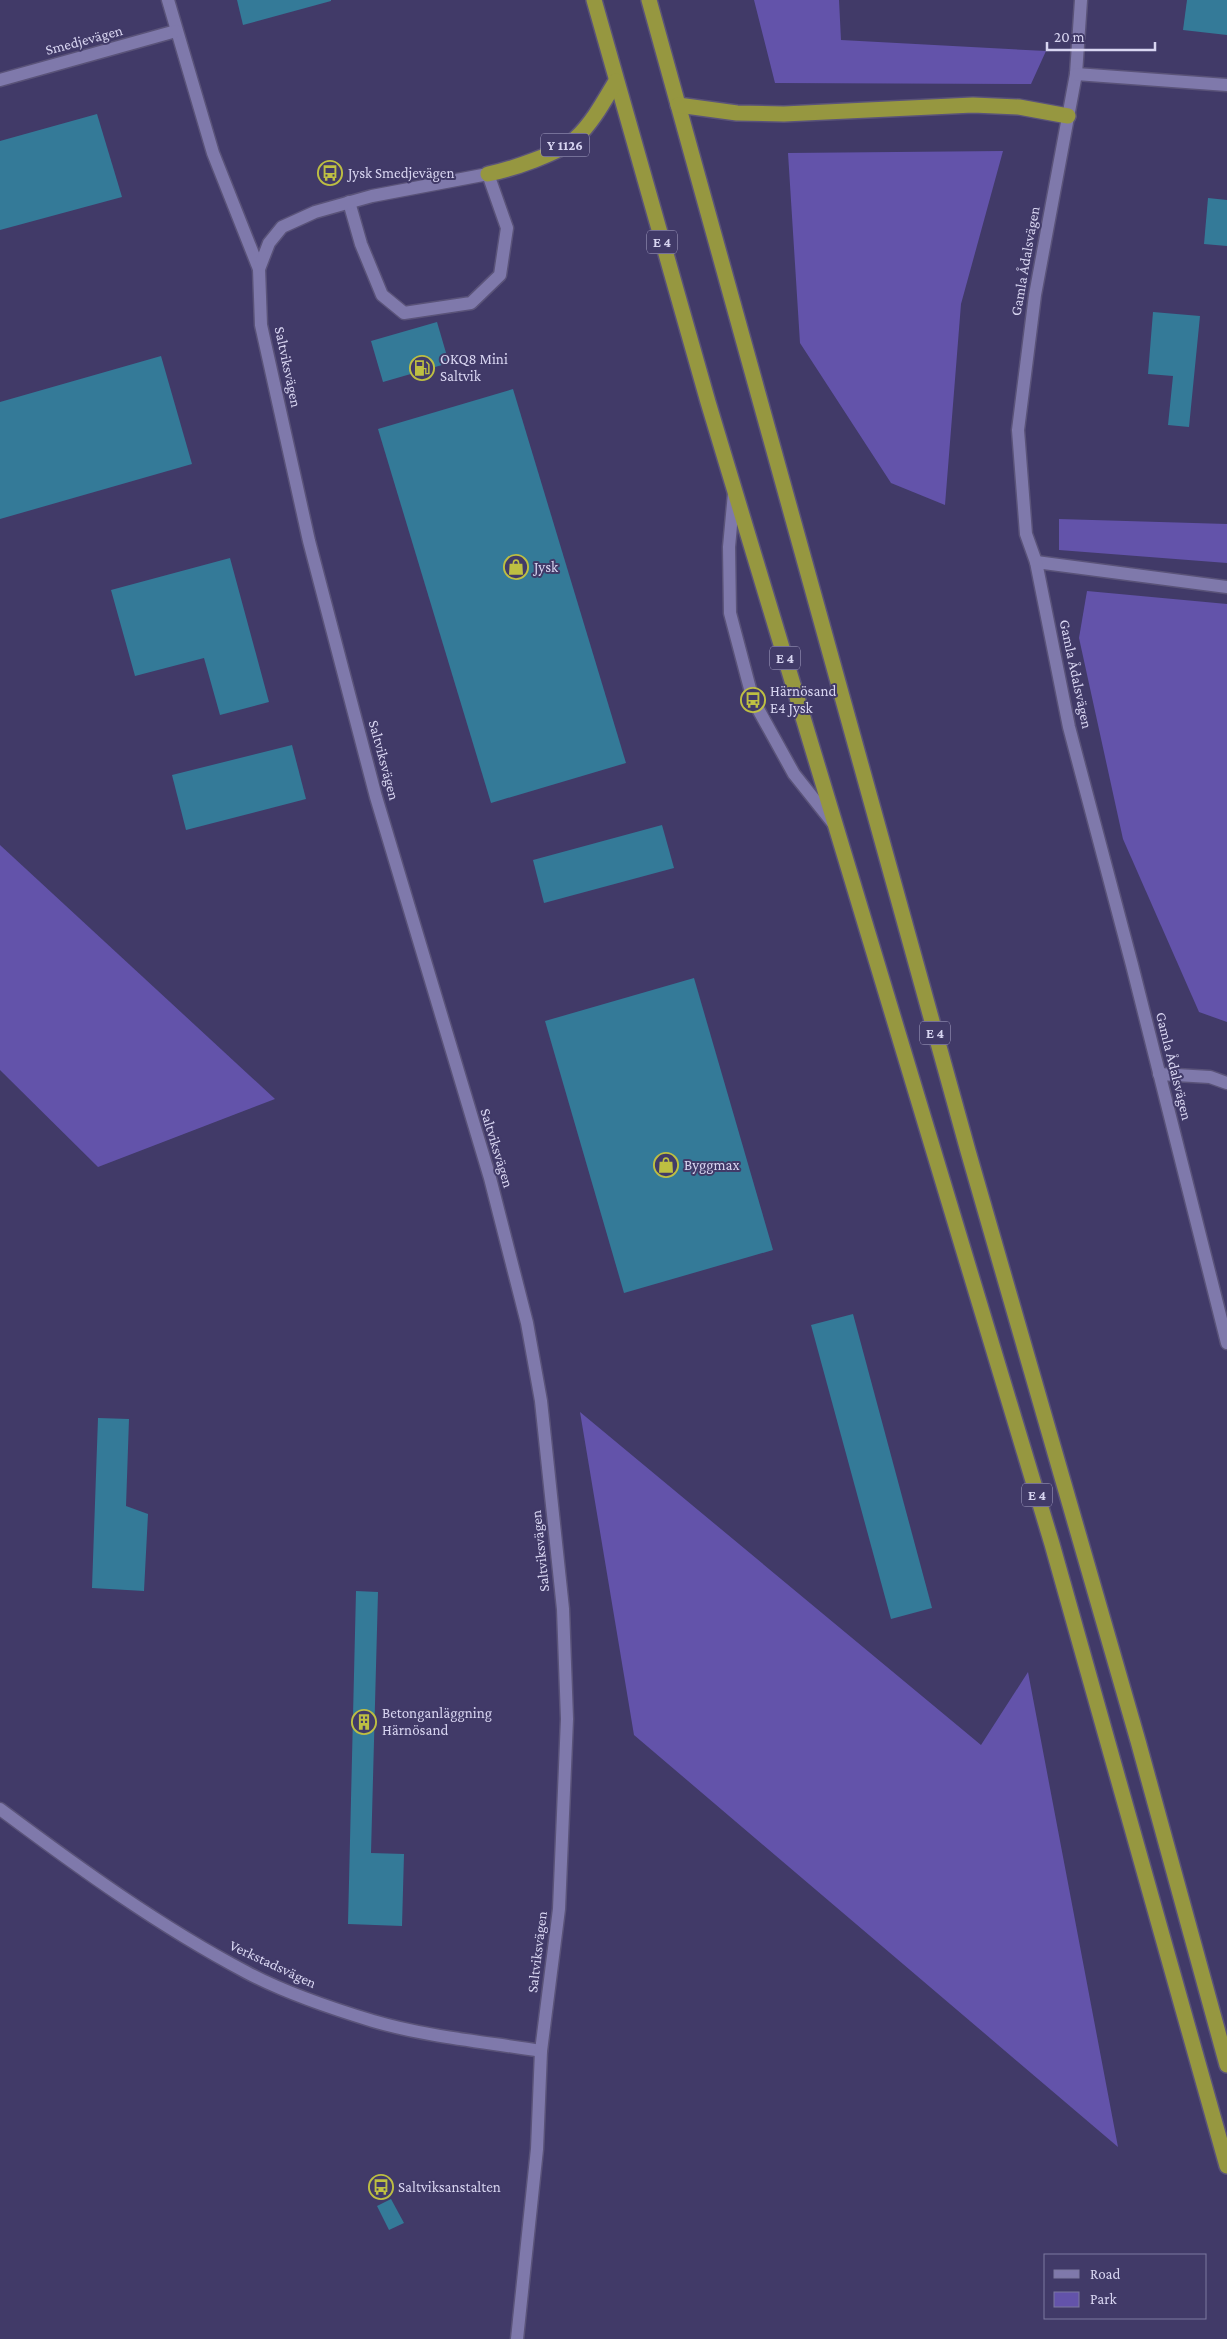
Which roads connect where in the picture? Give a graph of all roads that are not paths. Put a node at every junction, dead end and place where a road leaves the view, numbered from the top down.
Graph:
1 (168, 0) edge
2 (594, 0) edge
3 (649, 0) edge
4 (1081, 0) edge
5 (176, 31) junction
6 (1076, 74) junction
7 (0, 80) edge
8 (616, 81) junction
9 (1227, 85) edge
10 (678, 105) junction
11 (1068, 116) junction
12 (488, 174) junction
13 (349, 202) junction
14 (259, 269) junction
15 (734, 488) junction
16 (1036, 562) junction
17 (1227, 587) edge
18 (836, 828) junction
19 (1159, 1074) junction
20 (1227, 1083) edge
21 (1226, 1336) edge
22 (0, 1809) edge
23 (541, 2051) junction
24 (1227, 2065) edge
25 (1227, 2166) edge
26 (517, 2339) edge

1 - 5 street, Saltviksvägen
2 - 8 highway, E 4
3 - 10 highway, E 4
4 - 6 street, Gamla Ådalsvägen
5 - 7 street, Smedjevägen
5 - 14 street, Saltviksvägen
6 - 9 street
6 - 11 street, Gamla Ådalsvägen
8 - 12 highway, Y 1126
8 - 15 highway, E 4
10 - 11 highway
10 - 24 highway, E 4
11 - 16 street, Gamla Ådalsvägen
12 - 13 street, Y 1126
12 - 13 street
13 - 14 street, Y 1126
14 - 23 street, Saltviksvägen / Y 1126
15 - 18 highway, E 4
15 - 18 street
16 - 17 street
16 - 19 street, Gamla Ådalsvägen
18 - 25 highway, E 4
19 - 20 street
19 - 21 street, Gamla Ådalsvägen
22 - 23 street, Verkstadsvägen
23 - 26 street, Saltviksvägen / Y 1126

